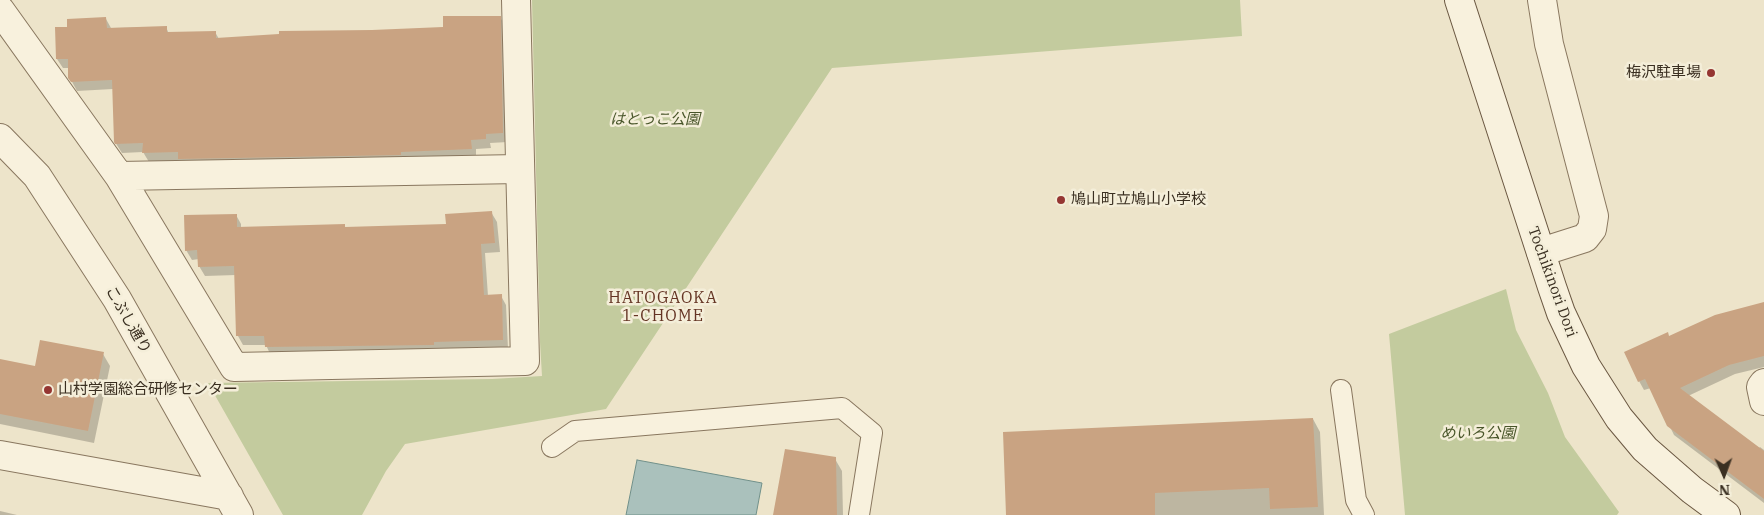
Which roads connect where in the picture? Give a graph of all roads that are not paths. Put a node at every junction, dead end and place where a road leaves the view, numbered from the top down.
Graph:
1 (516, 0) edge
2 (1459, 0) edge
3 (1542, 0) edge
4 (0, 10) edge
5 (0, 138) edge
6 (520, 169) junction
7 (119, 176) junction
8 (1541, 252) junction
9 (1764, 382) edge
10 (1341, 390) dead end
11 (1764, 401) edge
12 (552, 447) dead end
13 (0, 455) edge
14 (234, 505) edge
15 (859, 515) edge
16 (1364, 515) edge
17 (1726, 515) edge

1 - 6 street
2 - 8 street, Tochikinori Dori
3 - 8 street
4 - 7 street
5 - 14 street, こぶし通り
6 - 7 street
6 - 7 street
8 - 17 street, Tochikinori Dori
9 - 11 street
10 - 16 lane
12 - 15 lane
13 - 14 street

